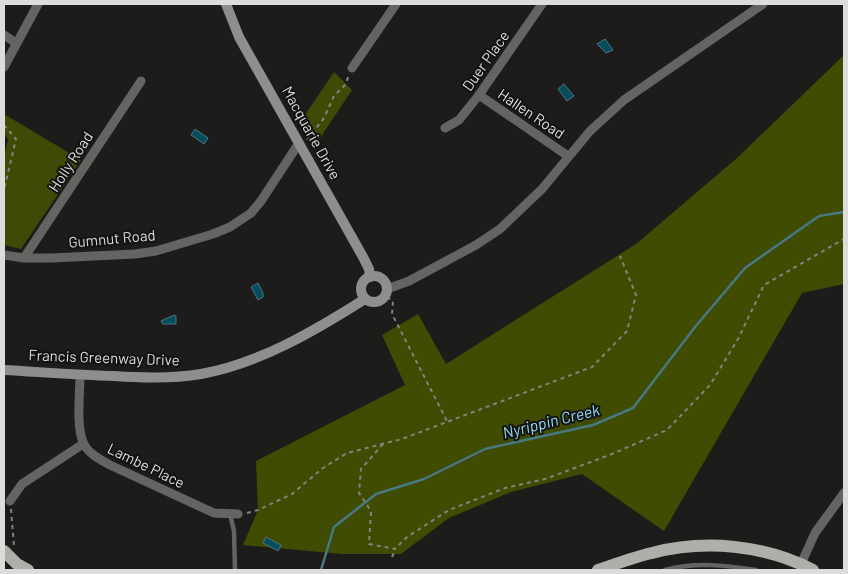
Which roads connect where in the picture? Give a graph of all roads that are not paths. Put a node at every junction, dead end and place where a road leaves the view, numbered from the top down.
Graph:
1 (38, 4) edge
2 (226, 4) edge
3 (396, 4) edge
4 (542, 4) edge
5 (764, 4) edge
6 (4, 34) edge
7 (16, 43) junction
8 (4, 67) edge
9 (352, 68) road end
10 (140, 81) dead end
11 (479, 95) junction
12 (445, 128) dead end
13 (301, 145) junction
14 (568, 156) junction
15 (4, 255) edge
16 (24, 258) junction
17 (370, 277) junction
18 (386, 293) junction
19 (365, 299) junction
20 (4, 370) edge
21 (80, 375) junction
22 (83, 444) junction
23 (844, 493) edge
24 (10, 501) road end
25 (234, 514) joint
26 (9, 550) edge
27 (4, 562) edge
28 (801, 564) junction
29 (22, 567) edge
30 (235, 570) edge
31 (598, 570) edge
32 (665, 570) edge
33 (753, 570) edge
34 (813, 570) edge

1 - 7 street
2 - 13 main road, Macquarie Drive
3 - 9 street
4 - 11 street, Duer Place
5 - 14 street
6 - 7 street
7 - 8 street
10 - 16 street, Holly Road
11 - 12 street, Duer Place
11 - 14 street, Hallen Road
13 - 16 street, Gumnut Road
13 - 17 main road, Macquarie Drive
14 - 18 street
15 - 16 street, Gumnut Road
17 - 18 main road
17 - 19 main road
18 - 19 main road
19 - 21 main road, Francis Greenway Drive
20 - 21 main road, Francis Greenway Drive
21 - 22 street
22 - 24 street
22 - 25 street, Lambe Place
23 - 28 street
25 - 30 lane
26 - 29 main road
27 - 29 main road
28 - 31 main road
28 - 34 main road
32 - 33 lane

